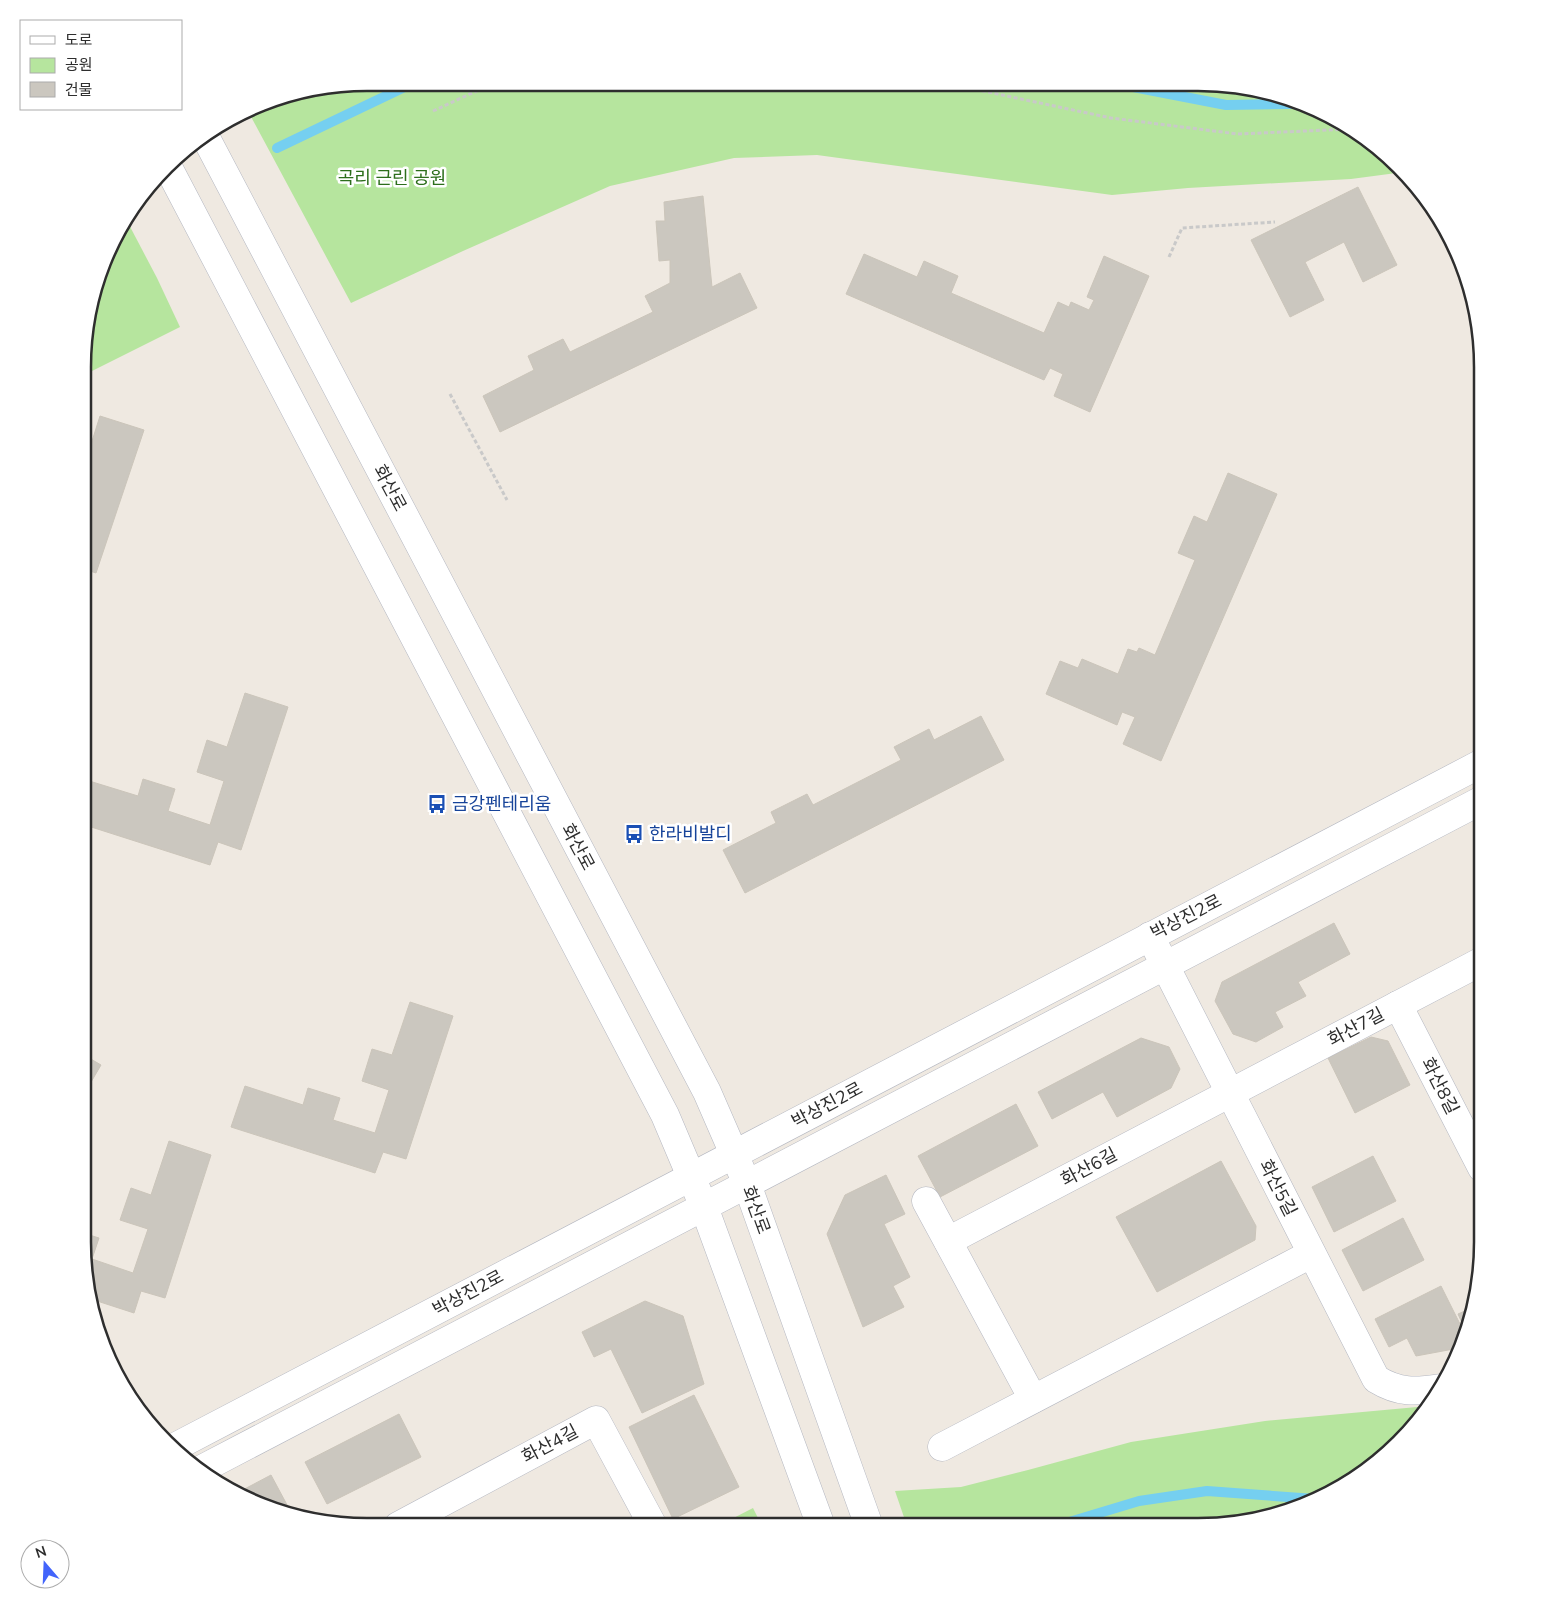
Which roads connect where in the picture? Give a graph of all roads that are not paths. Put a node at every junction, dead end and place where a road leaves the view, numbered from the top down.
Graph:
1 (208, 142) edge
2 (171, 173) edge
3 (1474, 766) edge
4 (1474, 804) edge
5 (1150, 936) junction
6 (1474, 965) edge
7 (1165, 966) junction
8 (1398, 1005) junction
9 (1230, 1093) junction
10 (1474, 1152) edge
11 (735, 1154) junction
12 (692, 1176) junction
13 (747, 1184) junction
14 (926, 1201) dead end
15 (704, 1207) junction
16 (948, 1241) junction
17 (1311, 1254) junction
18 (1431, 1389) edge
19 (1033, 1399) junction
20 (180, 1444) edge
21 (942, 1447) dead end
22 (207, 1466) edge
23 (413, 1518) edge
24 (649, 1518) edge
25 (818, 1518) edge
26 (866, 1518) edge

1 - 11 street, 화산로
2 - 12 street
3 - 5 street, 박상진2로
4 - 7 street, 박상진2로
5 - 7 street, 화산5길
5 - 11 street, 박상진2로
6 - 8 street, 화산7길
7 - 9 street, 화산5길
7 - 13 street, 박상진2로
8 - 9 street, 화산7길
8 - 10 street, 화산8길
9 - 16 street, 화산6길
9 - 17 street, 화산5길
11 - 12 street, 박상진2로
11 - 13 street, 화산로
12 - 15 street
12 - 20 street, 박상진2로
13 - 15 street, 박상진2로
13 - 26 street, 화산로
14 - 16 street
15 - 22 street, 박상진2로
15 - 25 street
16 - 19 street
17 - 18 street, 화산5길
17 - 19 street
19 - 21 street
23 - 24 street, 화산4길

